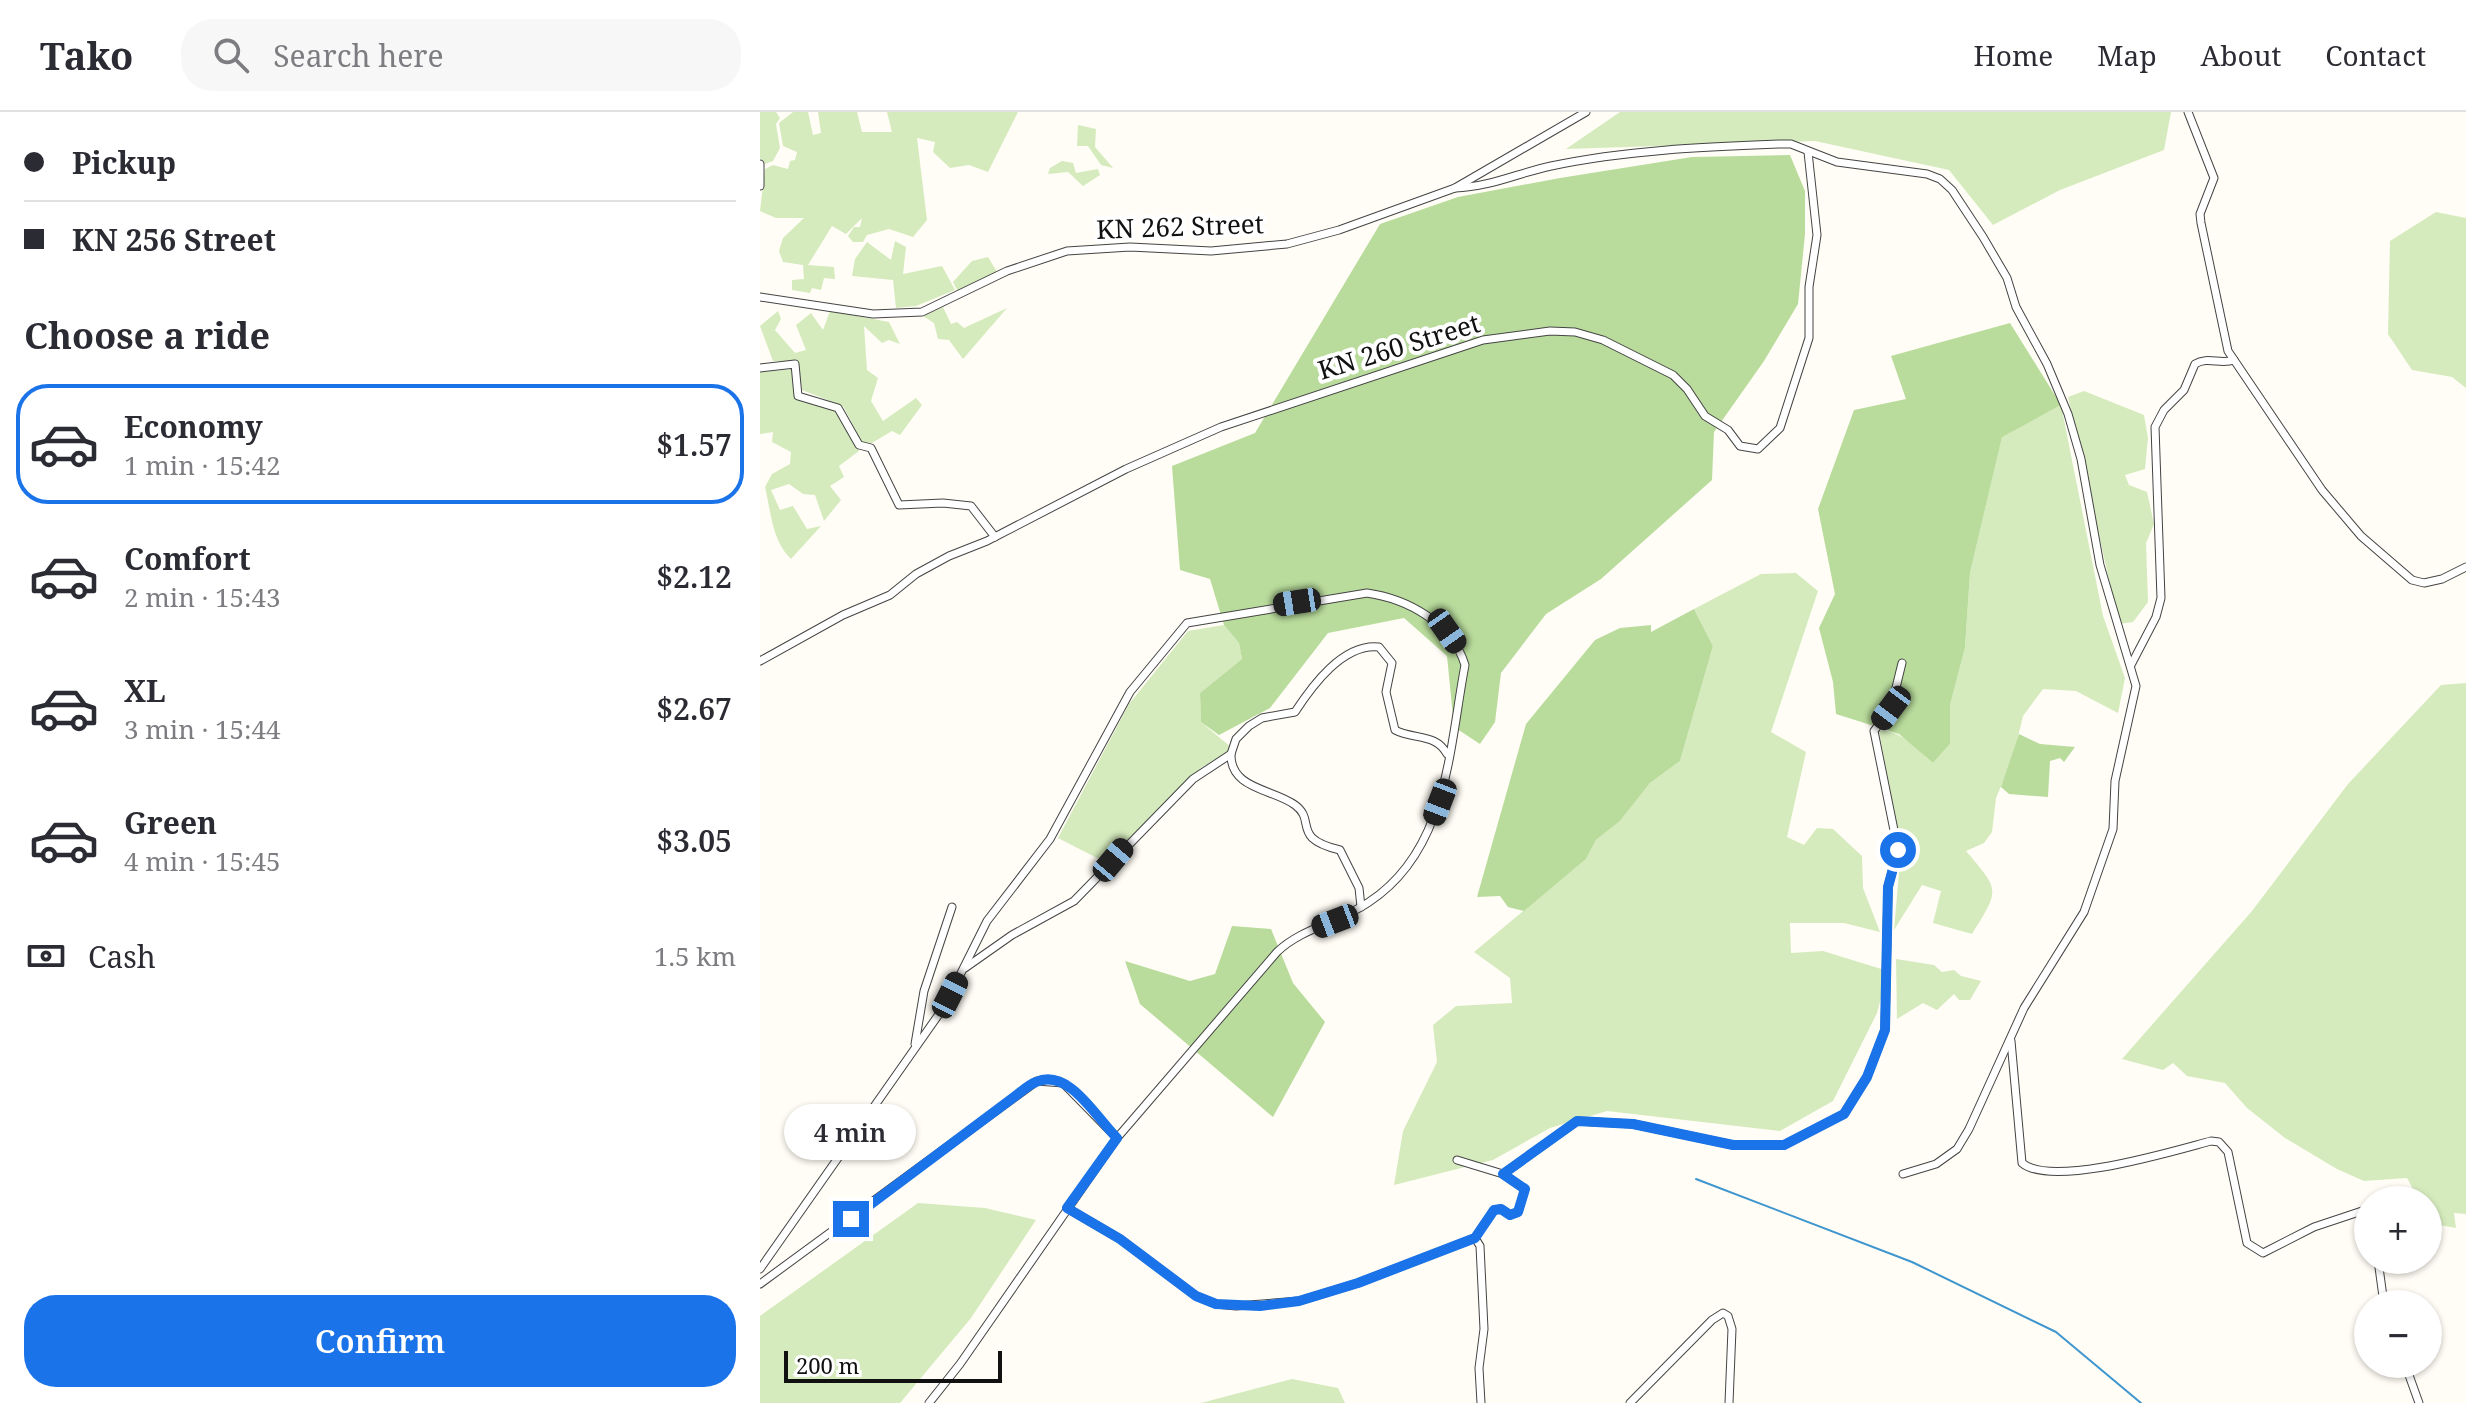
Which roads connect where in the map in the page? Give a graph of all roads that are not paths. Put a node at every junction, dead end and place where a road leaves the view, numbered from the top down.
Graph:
1 (1586, 112) edge
2 (2188, 112) edge
3 (1808, 152) junction
4 (760, 164) edge
5 (760, 186) edge
6 (1455, 188) junction
7 (760, 297) edge
8 (2234, 360) junction
9 (760, 368) edge
10 (995, 537) junction
11 (2466, 567) edge
12 (760, 661) edge
13 (1902, 663) dead end
14 (2131, 665) junction
15 (1231, 754) junction
16 (1448, 756) junction
17 (952, 907) dead end
18 (1361, 907) junction
19 (963, 969) junction
20 (2010, 1039) junction
21 (914, 1048) junction
22 (1117, 1138) junction
23 (1457, 1160) dead end
24 (1503, 1174) junction
25 (1903, 1174) dead end
26 (1067, 1208) junction
27 (2354, 1214) edge
28 (1475, 1238) junction
29 (760, 1269) edge
30 (760, 1284) edge
31 (2410, 1378) edge
32 (929, 1403) edge
33 (1481, 1403) edge
34 (1630, 1403) edge
35 (1729, 1403) edge
36 (2419, 1403) edge

1 - 6 street, KN 262 Street
2 - 8 street
3 - 6 street
3 - 10 street, KN 260 Street
3 - 14 street
4 - 5 street
6 - 7 street, KN 262 Street
8 - 11 street
8 - 14 street
9 - 10 street
10 - 12 street, KN 260 Street
13 - 24 street
14 - 20 street
15 - 16 street
15 - 18 street
15 - 19 street
16 - 18 street
16 - 19 street
17 - 21 street
18 - 22 street
19 - 21 street
20 - 25 street
20 - 27 street
21 - 29 street
22 - 26 street
22 - 30 street
23 - 24 street
24 - 28 street
26 - 28 street
26 - 32 street
28 - 33 street
31 - 36 street
34 - 35 street

